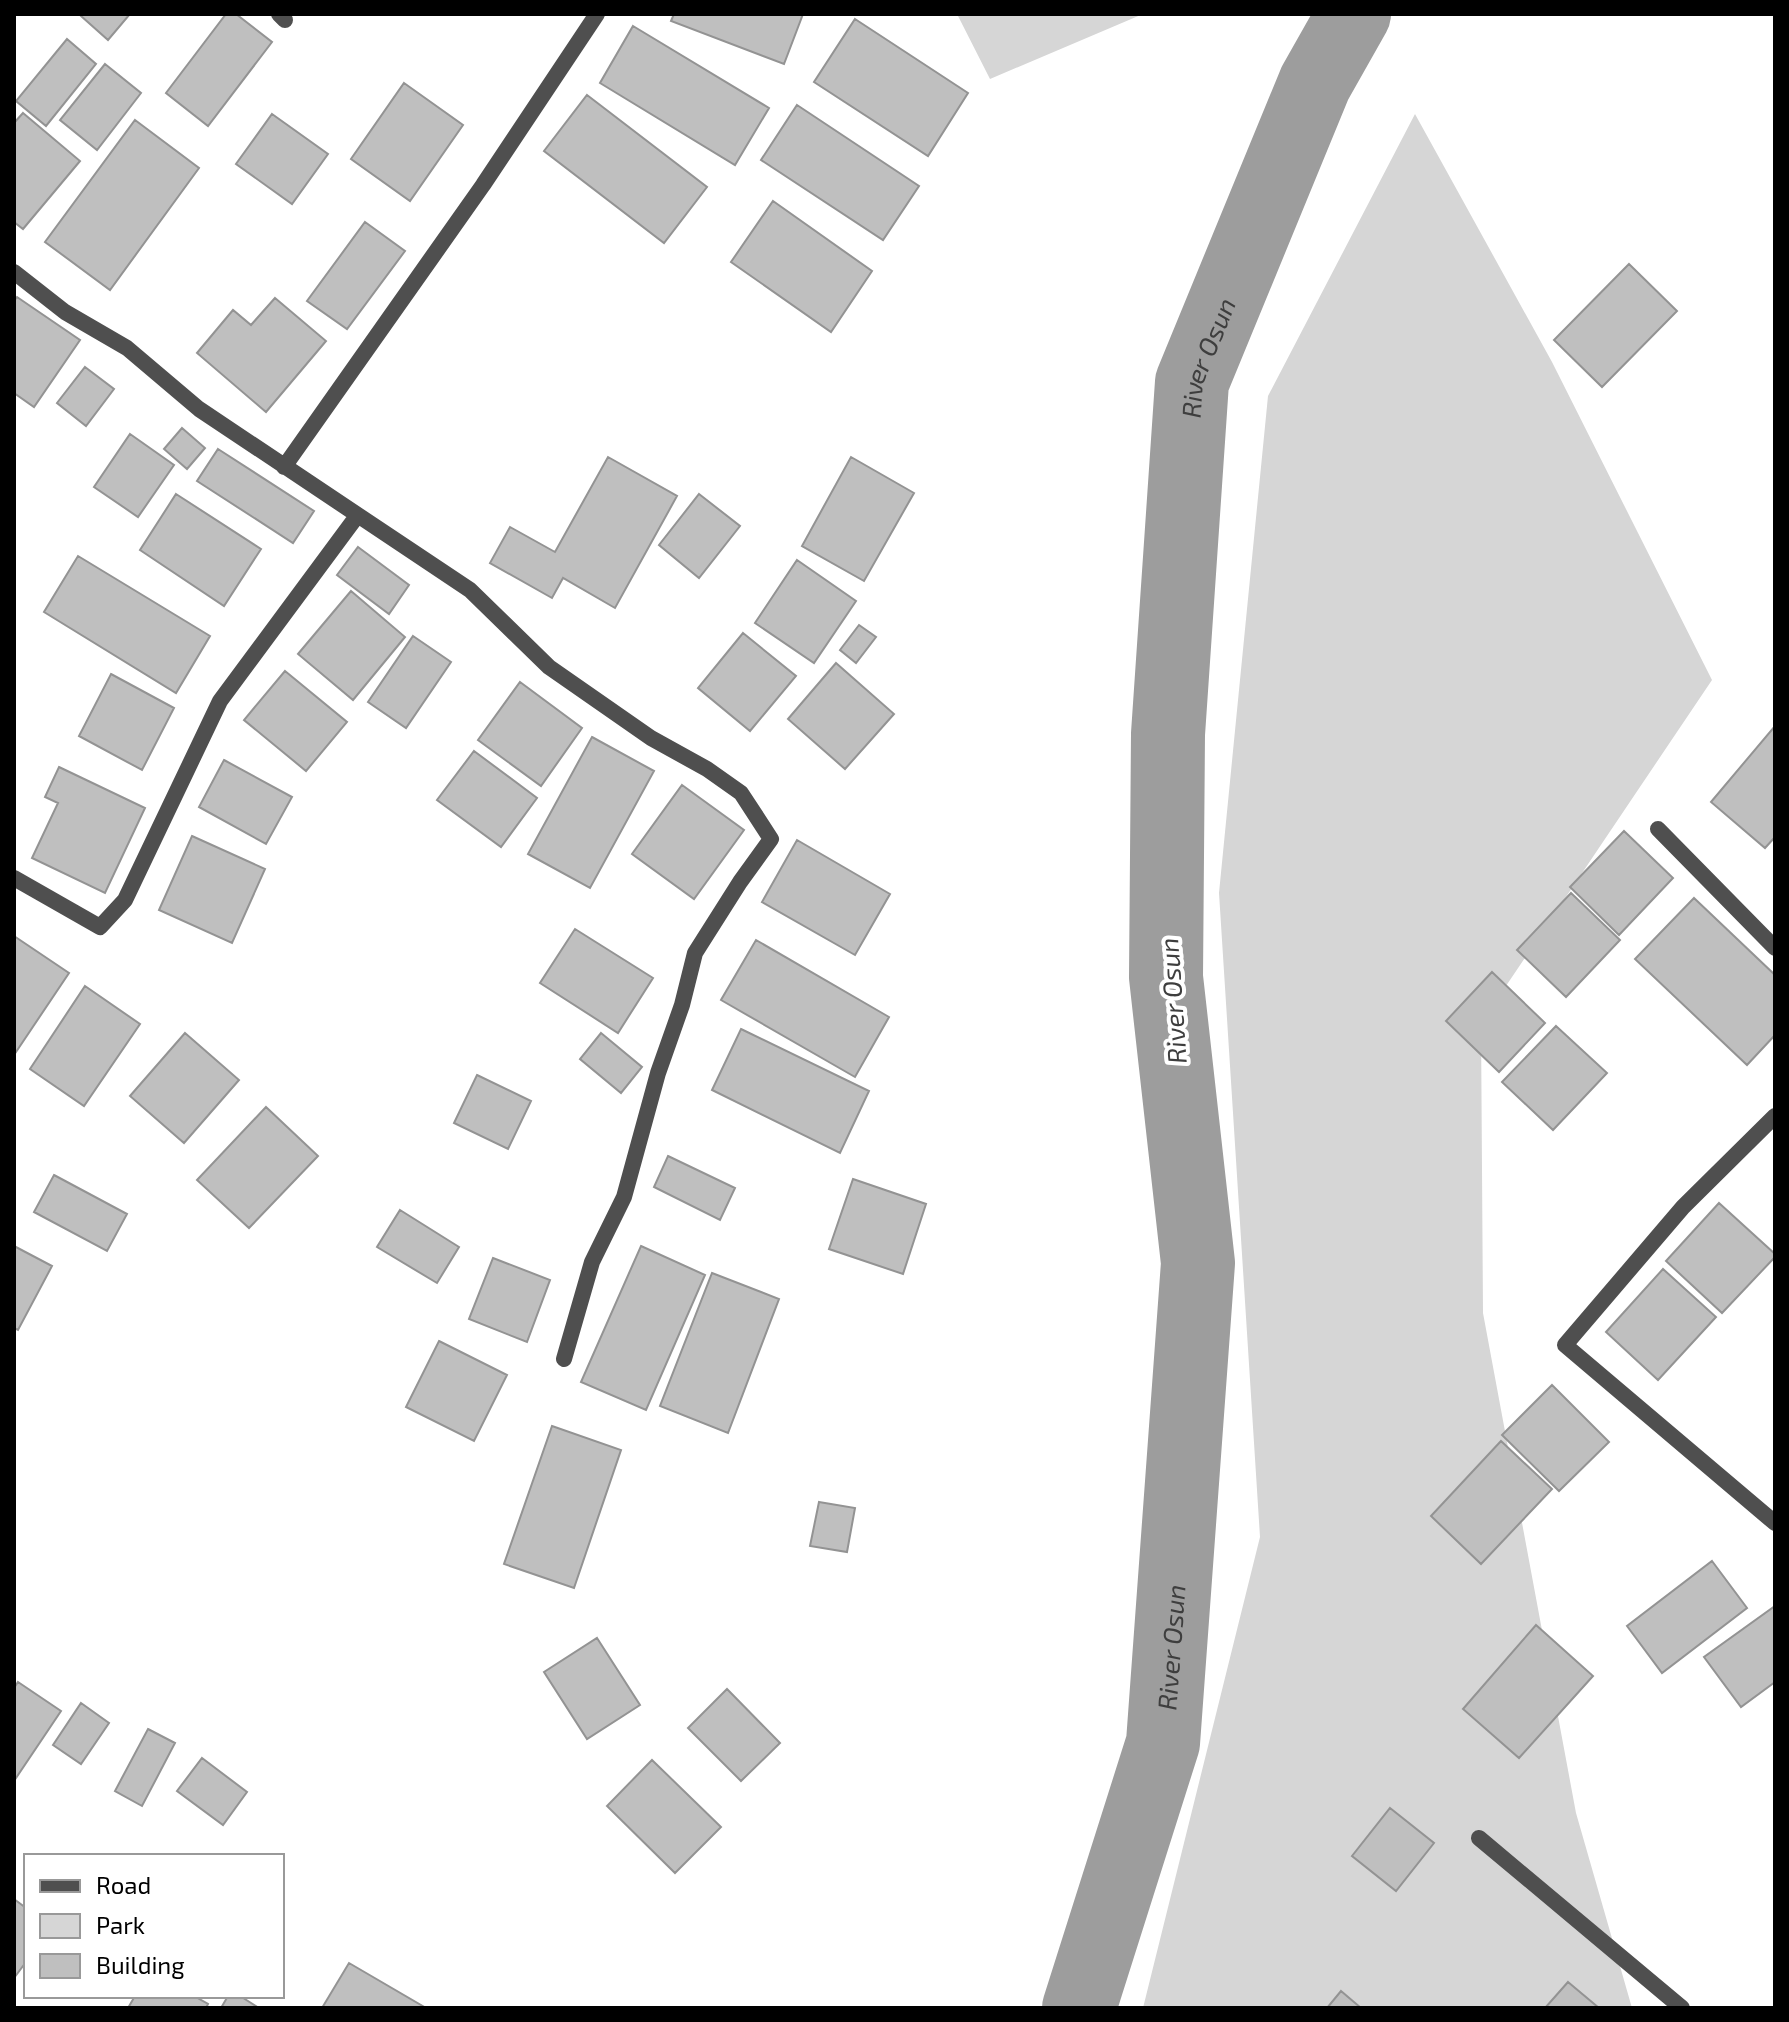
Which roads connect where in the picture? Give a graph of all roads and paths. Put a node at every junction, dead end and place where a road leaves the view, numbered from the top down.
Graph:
1 (597, 14) edge
2 (14, 272) edge
3 (284, 467) junction
4 (357, 516) junction
5 (1658, 829) dead end
6 (14, 878) edge
7 (1775, 948) edge
8 (1775, 1116) edge
9 (564, 1359) dead end
10 (1775, 1523) edge
11 (1479, 1838) dead end
12 (1682, 2008) edge

1 - 3 street
2 - 3 street
3 - 4 street
4 - 6 street
4 - 9 street
5 - 7 street
8 - 10 street
11 - 12 street

